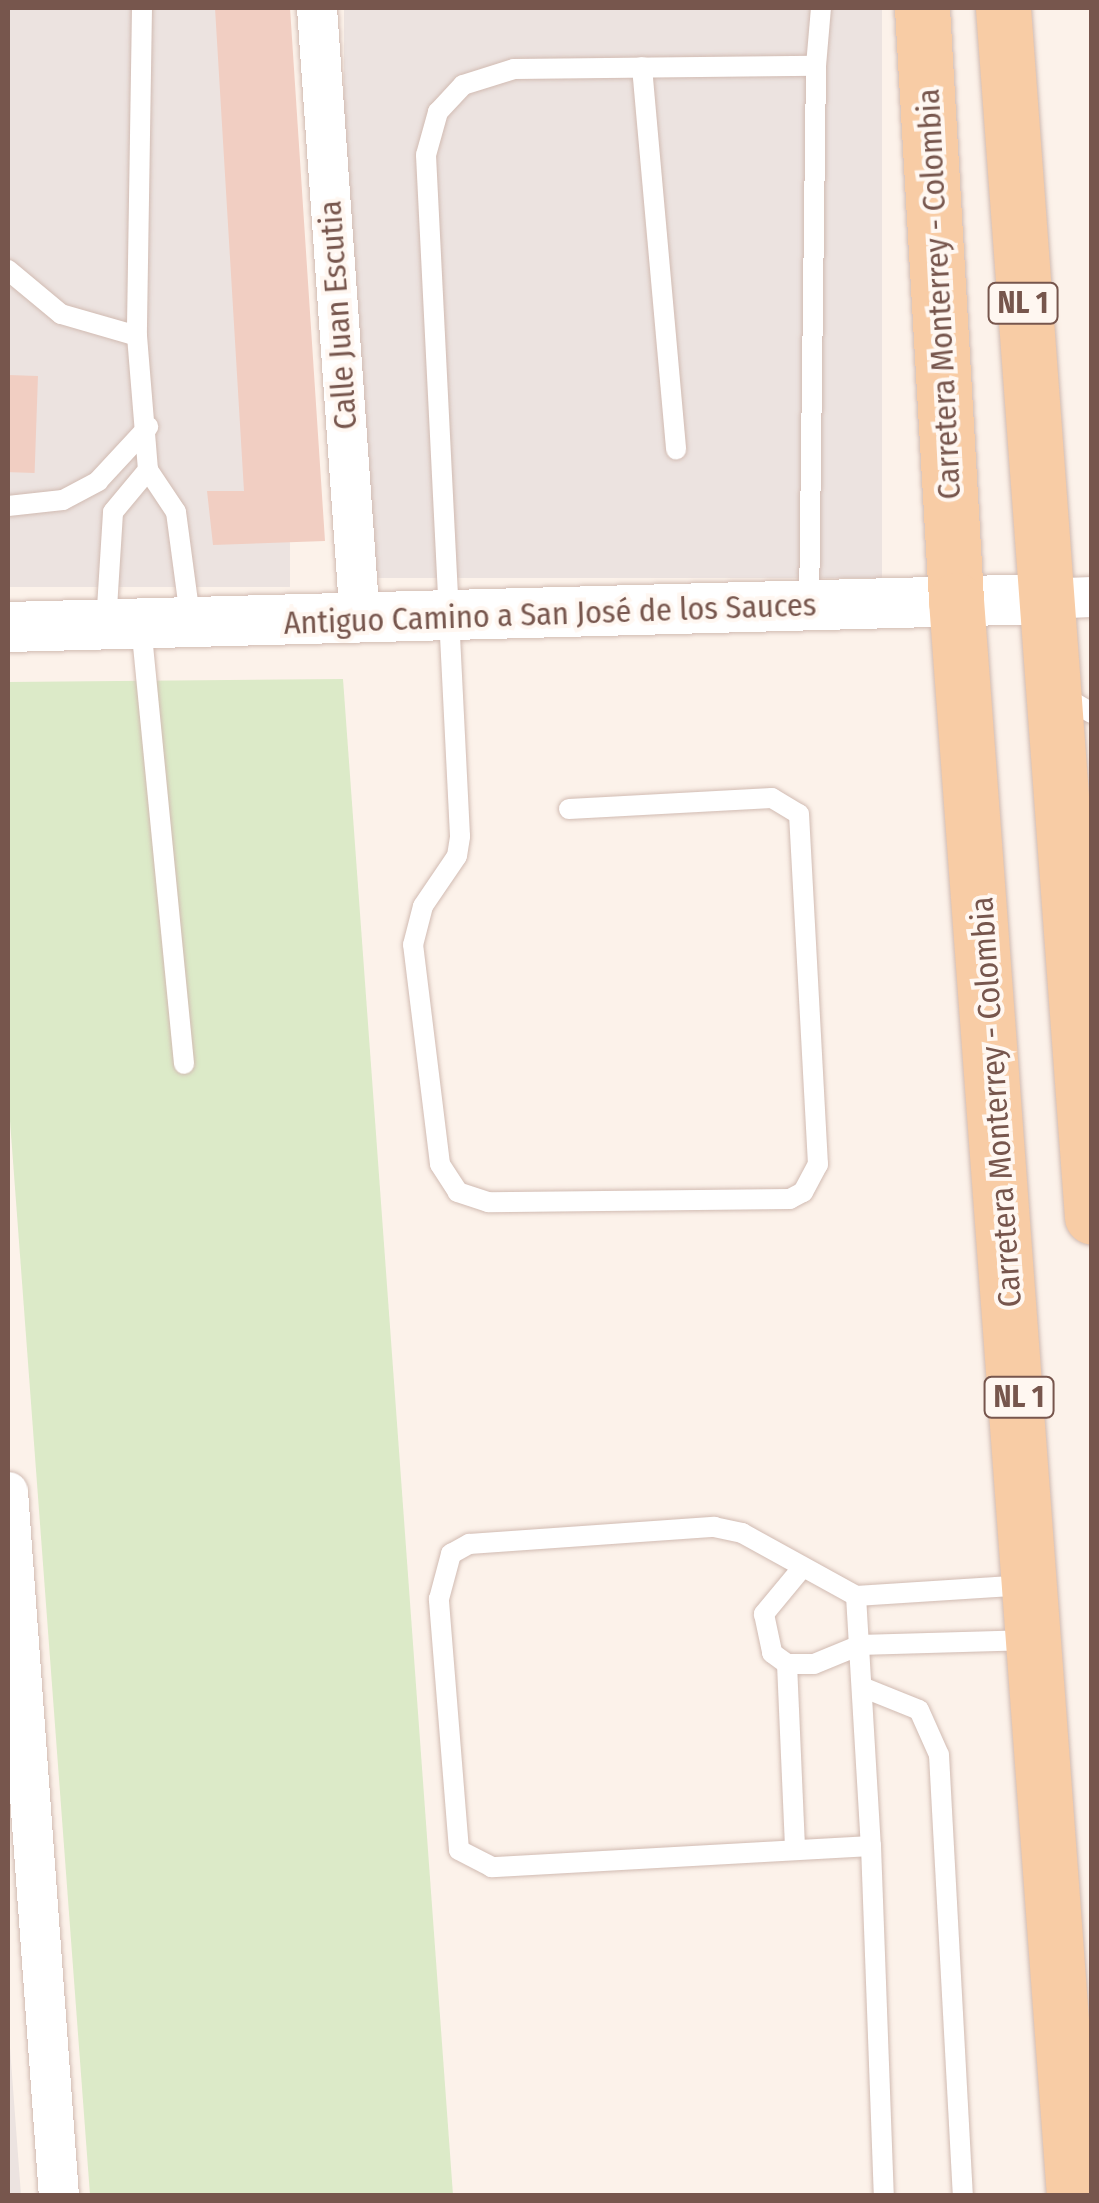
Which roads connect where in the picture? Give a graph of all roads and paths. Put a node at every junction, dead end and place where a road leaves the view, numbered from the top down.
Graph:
1 (142, 8) edge
2 (317, 8) edge
3 (820, 8) edge
4 (922, 8) edge
5 (1003, 8) edge
6 (642, 66) junction
7 (816, 66) junction
8 (8, 270) edge
9 (137, 336) junction
10 (148, 427) junction
11 (676, 450) dead end
12 (148, 470) junction
13 (8, 506) edge
14 (1067, 598) edge
15 (956, 600) junction
16 (810, 605) junction
17 (452, 618) junction
18 (360, 622) junction
19 (191, 624) junction
20 (124, 625) junction
21 (8, 626) edge
22 (1070, 701) edge
23 (569, 809) dead end
24 (184, 1064) dead end
25 (1092, 1217) edge
26 (8, 1492) edge
27 (802, 1568) junction
28 (1034, 1585) junction
29 (856, 1596) junction
30 (1038, 1640) junction
31 (860, 1645) junction
32 (787, 1664) junction
33 (862, 1687) junction
34 (871, 1846) junction
35 (795, 1850) junction
36 (59, 2196) edge
37 (884, 2196) edge
38 (963, 2196) edge
39 (1074, 2196) edge

1 - 9 lane
2 - 18 street, Calle Juan Escutia
3 - 7 lane
4 - 15 main road, Carretera Monterrey - Colombia / NL 1
5 - 14 main road, NL 1
6 - 7 lane
6 - 11 lane
6 - 17 lane
7 - 16 lane
8 - 9 lane
9 - 10 lane
10 - 12 lane
10 - 13 lane
12 - 19 lane
12 - 20 lane
14 - 15 street, Antiguo Camino a San José de los Sauces
14 - 22 main road, NL 1
15 - 16 street, Antiguo Camino a San José de los Sauces
15 - 28 main road, Carretera Monterrey - Colombia / NL 1
16 - 17 street, Antiguo Camino a San José de los Sauces
17 - 18 street, Antiguo Camino a San José de los Sauces
17 - 23 lane
18 - 19 street, Antiguo Camino a San José de los Sauces
19 - 20 street, Antiguo Camino a San José de los Sauces
20 - 21 street, Antiguo Camino a San José de los Sauces
20 - 24 lane
22 - 25 main road, NL 1
26 - 36 street
27 - 29 lane
27 - 32 lane
27 - 35 lane
28 - 29 lane
28 - 30 main road, Carretera Monterrey - Colombia / NL 1
29 - 31 lane
30 - 31 lane
30 - 39 main road, Carretera Monterrey - Colombia / NL 1
31 - 32 lane
31 - 33 lane
32 - 35 lane
33 - 34 lane
33 - 38 lane
34 - 35 lane
34 - 37 lane

